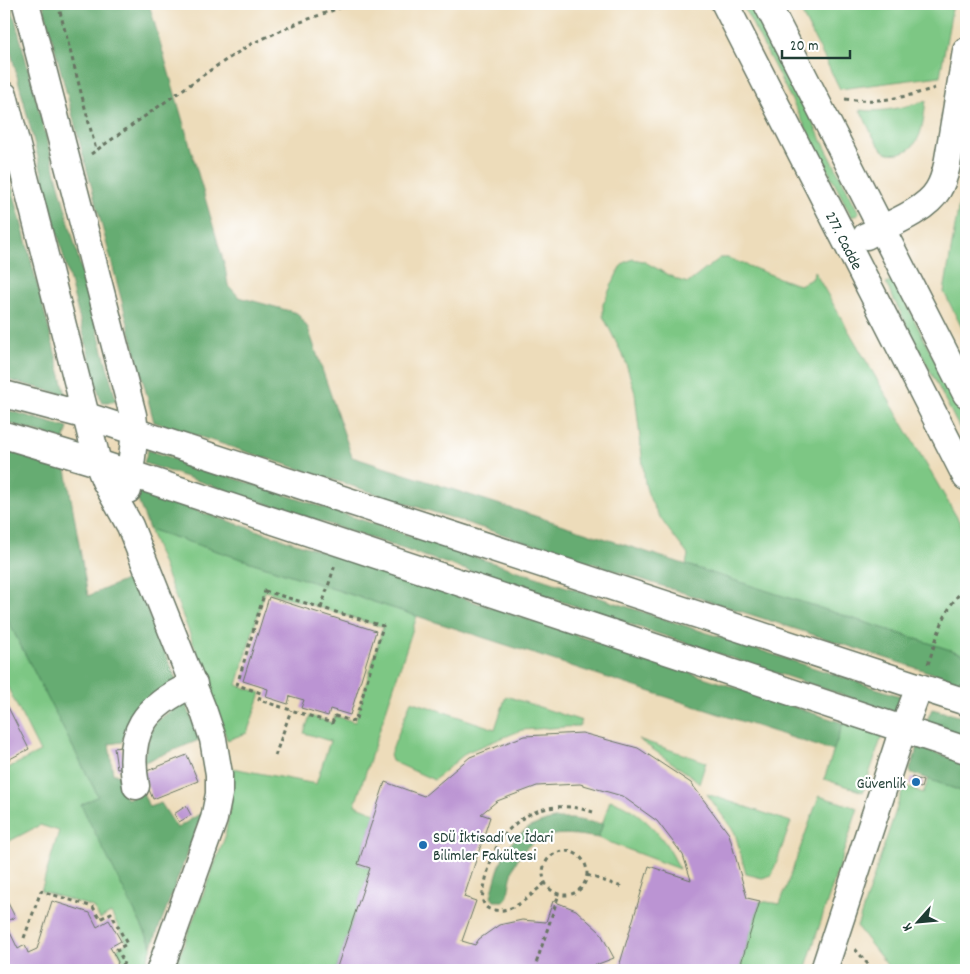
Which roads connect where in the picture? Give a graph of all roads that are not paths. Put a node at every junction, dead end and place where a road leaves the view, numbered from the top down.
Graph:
1 (26, 4) edge
2 (725, 4) edge
3 (767, 4) edge
4 (966, 51) edge
5 (4, 95) edge
6 (882, 228) junction
7 (848, 245) junction
8 (4, 394) edge
9 (966, 394) edge
10 (87, 416) junction
11 (135, 432) junction
12 (4, 435) edge
13 (98, 464) junction
14 (130, 474) junction
15 (966, 477) edge
16 (130, 526) junction
17 (194, 684) junction
18 (919, 687) junction
19 (966, 702) edge
20 (903, 728) junction
21 (966, 750) edge
22 (136, 786) dead end
23 (160, 970) edge
24 (824, 970) edge

1 - 11 street
2 - 7 street, 277. Cadde
3 - 6 street
4 - 6 street
5 - 10 street
6 - 7 street
6 - 9 street
7 - 15 street, 277. Cadde
8 - 10 street
10 - 11 street
10 - 13 street
11 - 14 street
11 - 18 street
12 - 13 street
13 - 14 street
13 - 16 street
14 - 16 street
14 - 20 street
16 - 17 street
17 - 22 street
17 - 23 street
18 - 19 street
18 - 20 street
20 - 21 street
20 - 24 street

